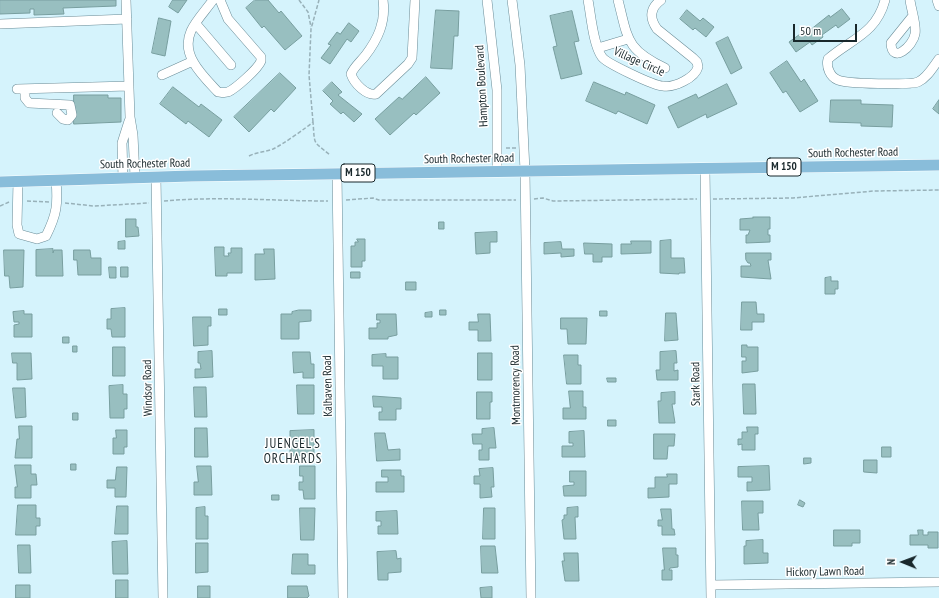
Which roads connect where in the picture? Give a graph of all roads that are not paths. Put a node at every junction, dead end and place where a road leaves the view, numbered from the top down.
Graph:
1 (126, 0) edge
2 (213, 0) edge
3 (220, 0) edge
4 (383, 0) edge
5 (415, 0) edge
6 (487, 0) edge
7 (512, 0) edge
8 (588, 0) edge
9 (661, 0) edge
10 (885, 0) edge
11 (910, 0) edge
12 (937, 0) edge
13 (621, 2) edge
14 (939, 6) edge
15 (912, 17) dead end
16 (127, 19) junction
17 (0, 24) edge
18 (196, 24) junction
19 (628, 39) junction
20 (598, 48) junction
21 (939, 59) edge
22 (193, 61) junction
23 (231, 65) dead end
24 (664, 68) dead end
25 (162, 75) dead end
26 (129, 86) junction
27 (57, 113) dead end
28 (130, 117) junction
29 (939, 165) edge
30 (705, 169) junction
31 (497, 171) junction
32 (525, 171) junction
33 (337, 174) junction
34 (135, 177) junction
35 (156, 177) junction
36 (123, 178) junction
37 (56, 180) junction
38 (18, 181) junction
39 (0, 182) edge
40 (939, 582) edge
41 (711, 585) junction
42 (163, 598) edge
43 (343, 598) edge
44 (531, 598) edge
45 (711, 598) edge

1 - 16 street
2 - 18 street
3 - 22 street
4 - 5 street
6 - 31 street, Hampton Boulevard
7 - 32 street
8 - 20 street, Village Circle
9 - 20 street, Village Circle
10 - 21 street
11 - 15 street
12 - 14 street
13 - 19 street
16 - 17 street
16 - 26 street
18 - 22 street
18 - 23 street
19 - 20 street
19 - 24 street
22 - 25 street
26 - 27 street
26 - 28 street
28 - 34 street
28 - 36 street
29 - 30 main road, South Rochester Road / M 150
30 - 32 main road, South Rochester Road / M 150
30 - 41 street, Stark Road
31 - 32 main road, South Rochester Road / M 150
31 - 33 main road, South Rochester Road / M 150
32 - 44 street, Montmorency Road
33 - 35 main road, South Rochester Road / M 150
33 - 43 street, Kalhaven Road
34 - 35 main road, South Rochester Road / M 150
34 - 36 main road, South Rochester Road / M 150
35 - 42 street, Windsor Road
36 - 37 main road, South Rochester Road / M 150
37 - 38 main road, South Rochester Road / M 150
37 - 38 street
38 - 39 main road, South Rochester Road / M 150
40 - 41 street, Hickory Lawn Road
41 - 45 street, Stark Road

